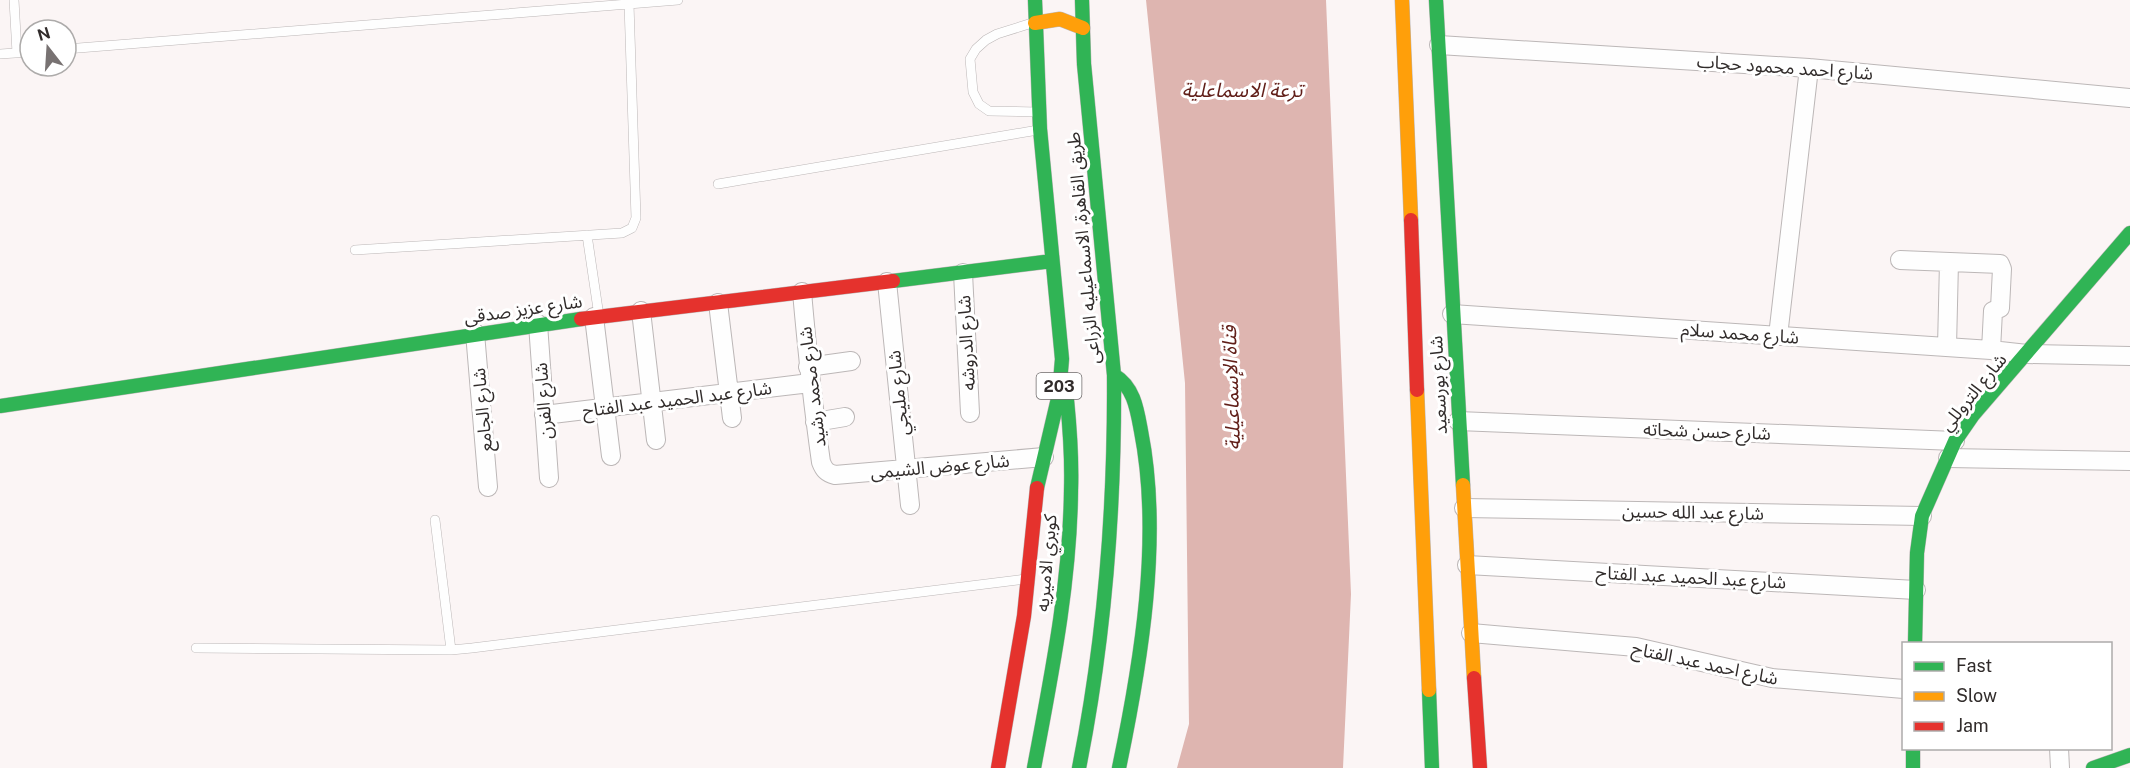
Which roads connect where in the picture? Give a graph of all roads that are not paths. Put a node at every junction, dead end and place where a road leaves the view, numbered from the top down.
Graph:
1 (14, 0) edge
2 (678, 0) edge
3 (1035, 0) edge
4 (1082, 0) edge
5 (1402, 0) edge
6 (1436, 0) edge
7 (629, 4) junction
8 (1035, 23) junction
9 (1083, 28) junction
10 (1439, 45) junction
11 (78, 48) edge
12 (17, 53) joint
13 (0, 54) edge
14 (1809, 68) junction
15 (2130, 98) edge
16 (1039, 111) junction
17 (1040, 129) junction
18 (718, 184) dead end
19 (2130, 233) edge
20 (587, 235) junction
21 (355, 250) dead end
22 (1900, 260) dead end
23 (1052, 261) junction
24 (1949, 262) junction
25 (963, 273) junction
26 (887, 282) junction
27 (802, 292) junction
28 (718, 303) junction
29 (641, 311) junction
30 (1452, 314) junction
31 (597, 317) junction
32 (538, 324) junction
33 (475, 333) junction
34 (1778, 336) junction
35 (1947, 347) junction
36 (1991, 350) junction
37 (2027, 354) junction
38 (2130, 356) edge
39 (1062, 359) junction
40 (851, 361) dead end
41 (809, 375) junction
42 (1113, 375) junction
43 (729, 392) junction
44 (651, 402) junction
45 (0, 406) edge
46 (605, 408) junction
47 (970, 413) dead end
48 (544, 415) junction
49 (845, 417) dead end
50 (732, 418) dead end
51 (1458, 421) junction
52 (815, 422) junction
53 (656, 440) dead end
54 (1951, 449) junction
55 (611, 456) dead end
56 (1044, 457) junction
57 (2130, 461) edge
58 (906, 469) junction
59 (836, 475) joint
60 (549, 478) dead end
61 (488, 487) dead end
62 (910, 505) dead end
63 (1464, 508) junction
64 (1922, 516) junction
65 (435, 520) dead end
66 (1467, 565) junction
67 (1028, 579) junction
68 (1916, 590) junction
69 (1471, 633) junction
70 (1915, 642) edge
71 (196, 648) dead end
72 (451, 650) junction
73 (1902, 688) edge
74 (1913, 750) edge
75 (2059, 750) edge
76 (2130, 755) edge
77 (998, 768) edge
78 (1035, 768) edge
79 (1079, 768) edge
80 (1119, 768) edge
81 (1432, 768) edge
82 (1480, 768) edge
83 (1912, 768) edge
84 (2060, 768) edge
85 (2093, 768) edge

1 - 12 lane
2 - 7 lane
3 - 8 main road, طريق القاهرة, الاسماعيليه الزراعى / 203
4 - 9 main road, طريق القاهرة, الاسماعيليه الزراعى
5 - 81 main road, شارع بورسعيد
6 - 10 main road, شارع بورسعيد
7 - 11 lane
7 - 20 lane
8 - 9 main road
8 - 16 main road, طريق القاهرة, الاسماعيليه الزراعى / 203
8 - 16 lane
9 - 42 main road, طريق القاهرة, الاسماعيليه الزراعى
10 - 14 street, شارع احمد محمود حجاب
10 - 30 main road, شارع بورسعيد
12 - 13 lane
14 - 15 street, شارع احمد محمود حجاب
14 - 34 street
16 - 17 main road, طريق القاهرة, الاسماعيليه الزراعى / 203
17 - 18 lane
17 - 23 main road, طريق القاهرة, الاسماعيليه الزراعى / 203
19 - 37 main road, شارع التروللي
20 - 21 lane
20 - 31 lane
22 - 24 street
23 - 25 main road, شارع عزيز صدقى
23 - 39 main road, طريق القاهرة, الاسماعيليه الزراعى / 203
24 - 35 street
24 - 36 street
25 - 26 main road, شارع عزيز صدقى
25 - 47 street, شارع الدروشه
26 - 27 main road, شارع عزيز صدقى
26 - 58 street, شارع مليجي
27 - 28 main road, شارع عزيز صدقى
27 - 41 street, شارع محمد رشيد
28 - 29 main road, شارع عزيز صدقى
28 - 43 street
29 - 31 main road, شارع عزيز صدقى
29 - 44 street
30 - 34 street, شارع محمد سلام
30 - 51 main road, شارع بورسعيد
31 - 32 main road, شارع عزيز صدقى
31 - 46 street
32 - 33 main road, شارع عزيز صدقى
32 - 48 street, شارع الفرن
33 - 45 main road, شارع عزيز صدقى
33 - 61 street, شارع الجامع
34 - 35 street, شارع محمد سلام
35 - 36 street, شارع محمد سلام
36 - 37 street, شارع محمد سلام
37 - 38 street, شارع محمد سلام
37 - 54 main road, شارع التروللي
39 - 56 main road, طريق القاهرة, الاسماعيليه الزراعى / 203
39 - 78 main road, كوبري الاميريه
40 - 41 street, شارع عبد الحميد عبد الفتاح
41 - 43 street, شارع عبد الحميد عبد الفتاح
41 - 52 street, شارع محمد رشيد
42 - 79 main road
42 - 80 main road, طريق القاهرة, الاسماعيليه الزراعى
43 - 44 street, شارع عبد الحميد عبد الفتاح
43 - 50 street
44 - 46 street, شارع عبد الحميد عبد الفتاح
44 - 53 street
46 - 48 street, شارع عبد الحميد عبد الفتاح
46 - 55 street
48 - 60 street, شارع الفرن
49 - 52 street
51 - 54 street, شارع حسن شحاته
51 - 63 main road, شارع بورسعيد
52 - 59 street, شارع محمد رشيد
54 - 57 street, شارع حسن شحاته
54 - 64 main road, شارع التروللي
56 - 58 street, شارع عوض الشيمى
56 - 67 main road, طريق القاهرة, الاسماعيليه الزراعى / 203
58 - 59 street, شارع عوض الشيمى
58 - 62 street, شارع مليجي
63 - 64 street, شارع عبد الله حسين
63 - 66 main road, شارع بورسعيد
64 - 68 main road, شارع التروللي
65 - 72 lane
66 - 68 street, شارع عبد الحميد عبد الفتاح
66 - 69 main road, شارع بورسعيد
67 - 72 lane
67 - 77 main road, طريق القاهرة, الاسماعيليه الزراعى / 203
68 - 70 main road, شارع التروللي
69 - 73 street, شارع احمد عبد الفتاح
69 - 82 main road, شارع بورسعيد
71 - 72 lane
74 - 83 main road
75 - 84 street
76 - 85 main road

